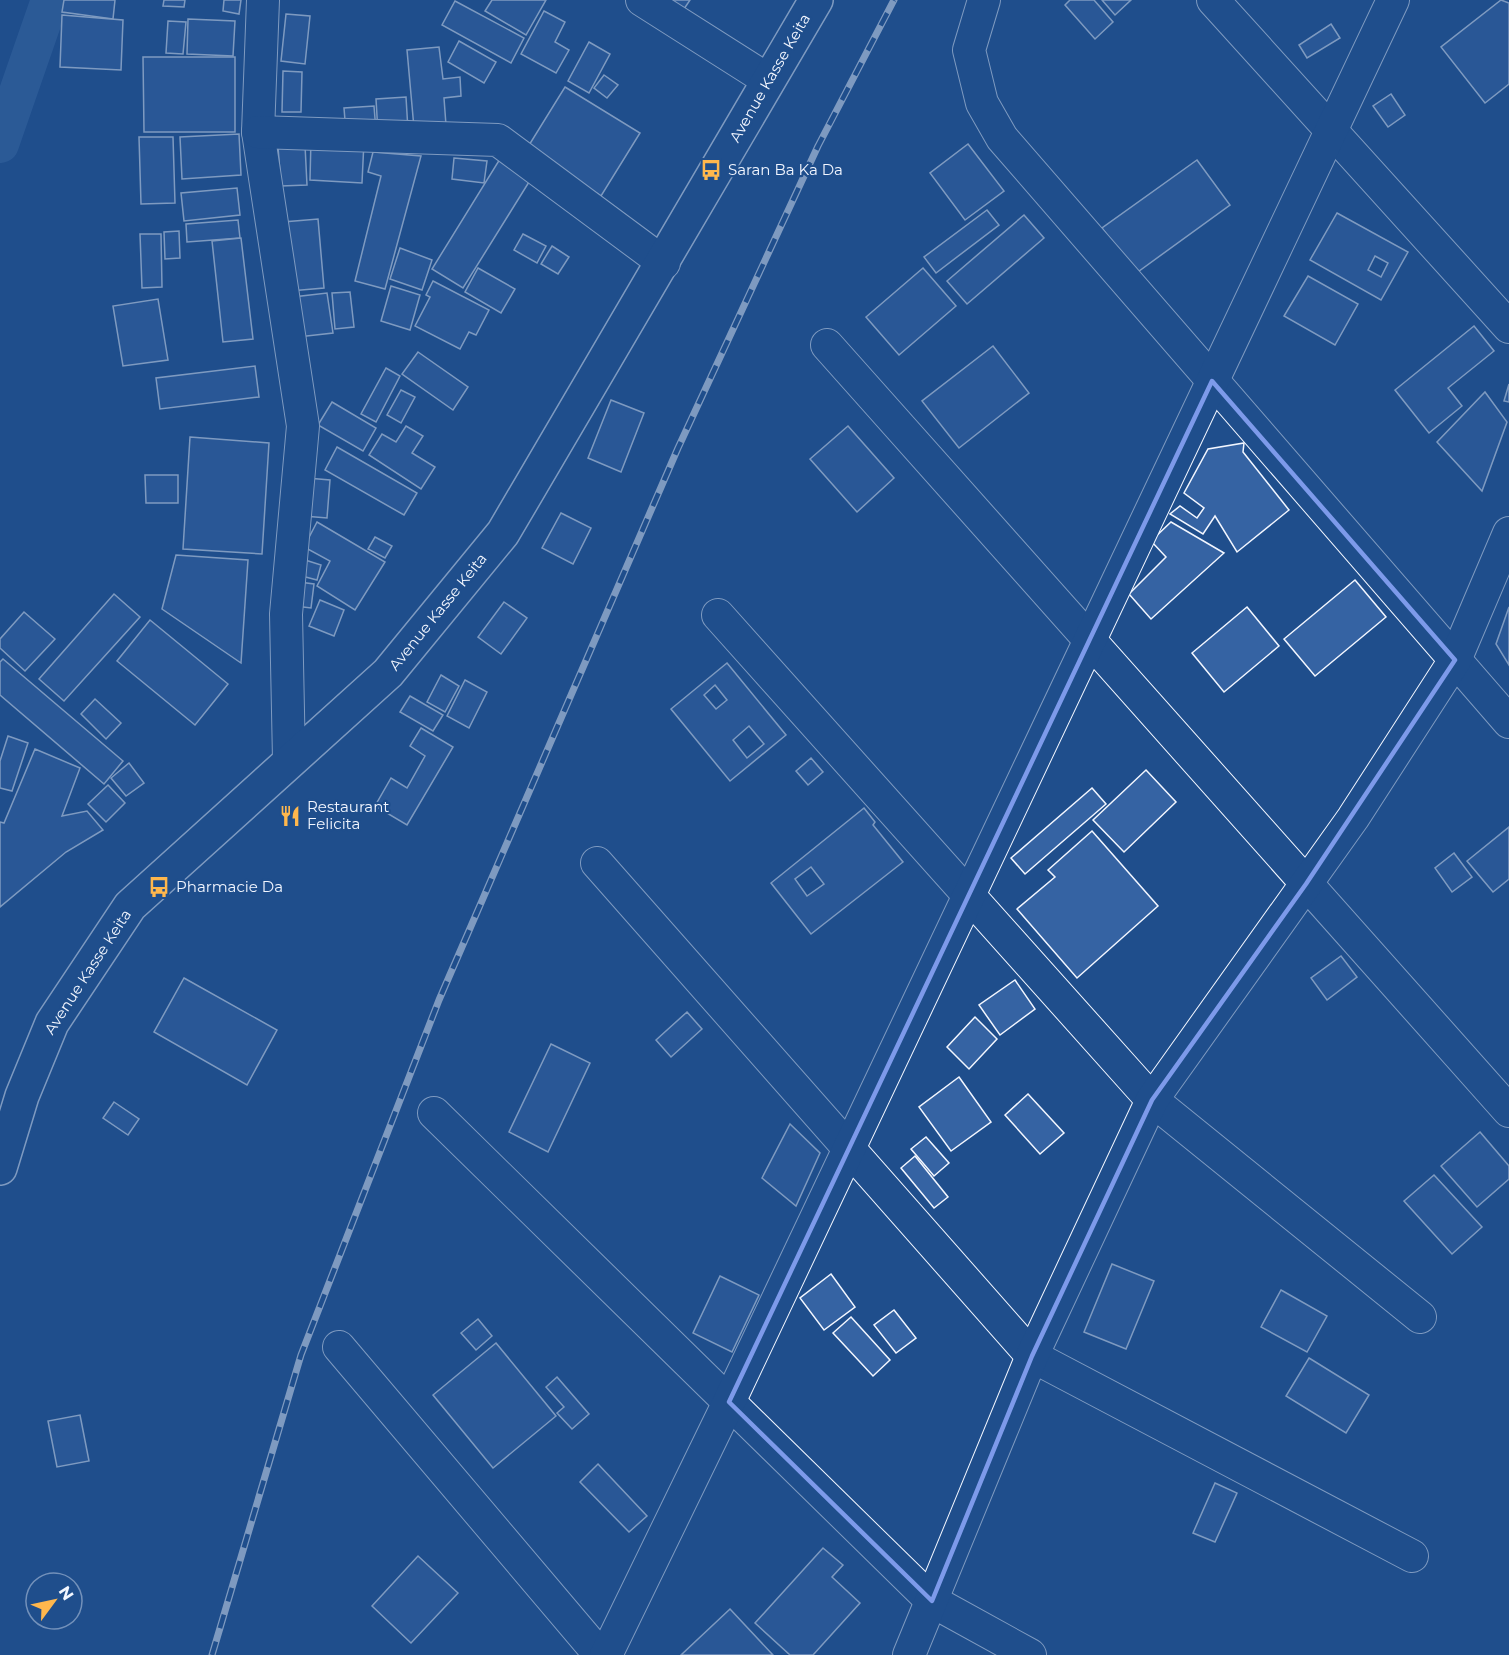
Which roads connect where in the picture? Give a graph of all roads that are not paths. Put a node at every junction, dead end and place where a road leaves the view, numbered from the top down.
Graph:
1 (263, 0) edge
2 (642, 0) edge
3 (816, 0) edge
4 (984, 0) edge
5 (1213, 0) edge
6 (1393, 0) edge
7 (768, 80) junction
8 (1331, 130) junction
9 (258, 132) junction
10 (664, 262) junction
11 (1509, 327) edge
12 (827, 345) dead end
13 (1212, 381) junction
14 (1509, 533) edge
15 (718, 615) dead end
16 (1090, 640) junction
17 (1455, 660) junction
18 (1509, 722) edge
19 (289, 760) junction
20 (597, 862) dead end
21 (1306, 884) junction
22 (969, 895) junction
23 (1152, 1100) junction
24 (1509, 1111) edge
25 (434, 1113) dead end
26 (849, 1148) junction
27 (0, 1168) edge
28 (1420, 1317) dead end
29 (339, 1347) dead end
30 (1032, 1356) junction
31 (729, 1402) junction
32 (1412, 1556) dead end
33 (932, 1600) junction
34 (600, 1655) edge
35 (606, 1655) edge
36 (909, 1655) edge
37 (1030, 1655) edge

1 - 9 street
2 - 7 street
3 - 7 main road, Avenue Kasse Keita
4 - 13 street
5 - 8 street
6 - 8 street
7 - 10 main road, Avenue Kasse Keita
8 - 11 street
8 - 13 street
9 - 10 street
9 - 19 street
10 - 19 main road, Avenue Kasse Keita
12 - 16 street
13 - 16 street
13 - 17 street
14 - 17 street
15 - 22 street
16 - 21 street
16 - 22 street
17 - 18 street
17 - 21 street
19 - 27 main road, Avenue Kasse Keita
20 - 26 street
21 - 23 street
21 - 24 street
22 - 23 street
22 - 26 street
23 - 28 street
23 - 30 street
25 - 31 street
26 - 30 street
26 - 31 street
29 - 34 street
30 - 32 street
30 - 33 street
31 - 33 street
31 - 35 street
33 - 36 street
33 - 37 street

